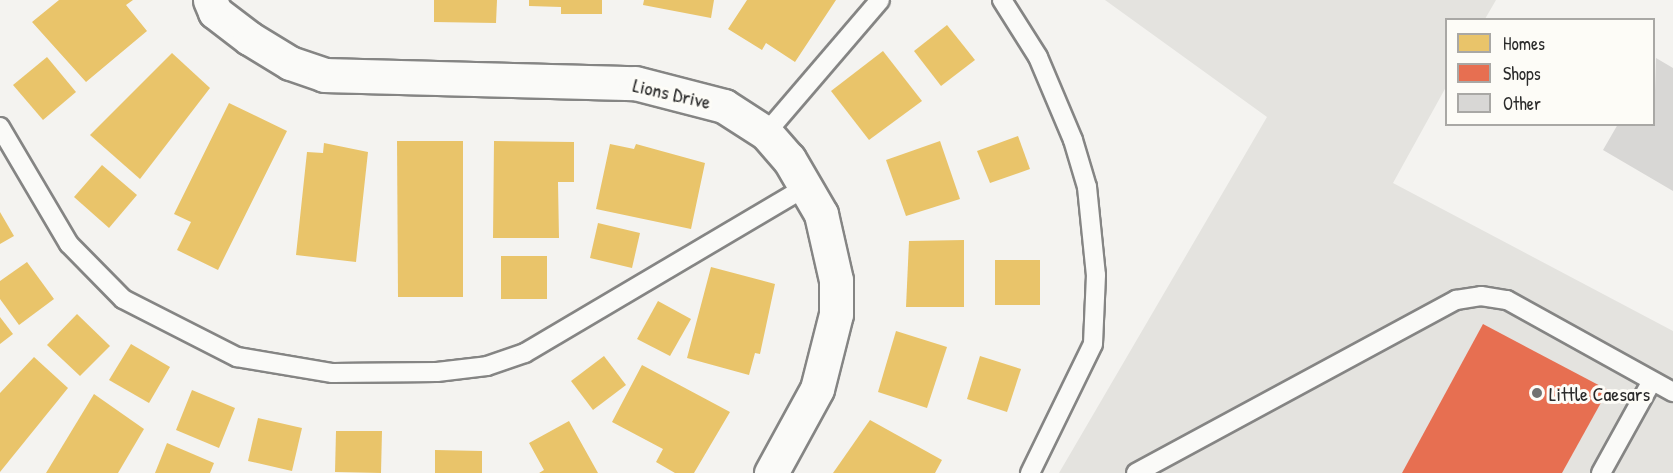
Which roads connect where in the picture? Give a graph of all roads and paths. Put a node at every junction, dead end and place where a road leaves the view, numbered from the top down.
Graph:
1 (880, 0) edge
2 (1002, 0) edge
3 (209, 4) edge
4 (0, 127) edge
5 (766, 133) junction
6 (807, 186) junction
7 (1652, 381) junction
8 (1673, 392) edge
9 (771, 473) edge
10 (1030, 473) edge
11 (1136, 473) edge
12 (1601, 473) edge

1 - 5 lane
2 - 10 lane
3 - 5 street, Lions Drive
4 - 6 lane
5 - 6 street, Lions Drive
6 - 9 street, Lions Drive
7 - 8 lane
7 - 11 lane
7 - 12 lane

